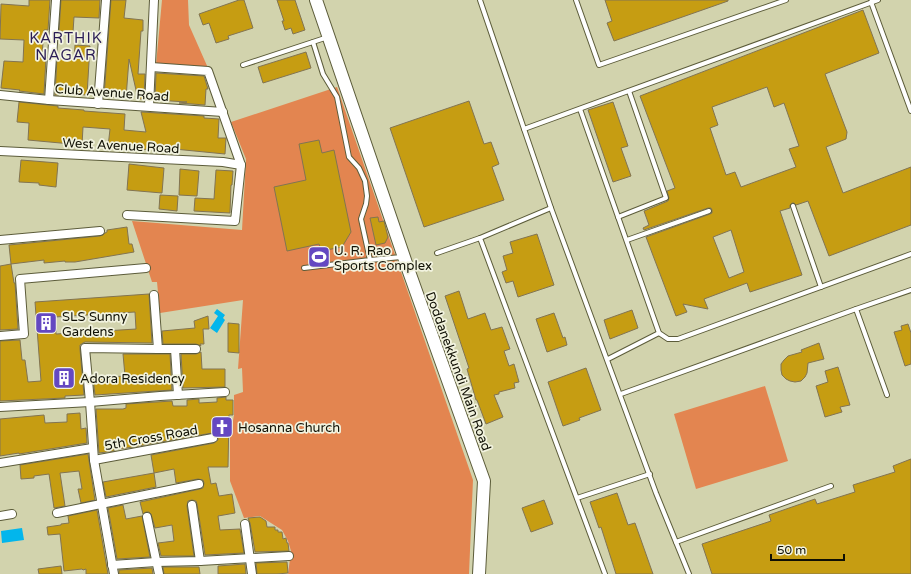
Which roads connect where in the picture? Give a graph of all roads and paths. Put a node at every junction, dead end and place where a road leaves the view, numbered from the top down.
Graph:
1 (56, 0) edge
2 (106, 0) edge
3 (154, 0) edge
4 (316, 0) edge
5 (480, 0) edge
6 (576, 0) edge
7 (786, 0) edge
8 (878, 0) edge
9 (871, 2) junction
10 (328, 37) junction
11 (313, 42) junction
12 (243, 65) dead end
13 (151, 67) junction
14 (629, 91) junction
15 (0, 95) edge
16 (49, 100) junction
17 (98, 104) junction
18 (148, 106) junction
19 (580, 109) junction
20 (911, 110) edge
21 (223, 112) junction
22 (524, 129) junction
23 (0, 151) edge
24 (241, 165) junction
25 (793, 206) dead end
26 (551, 208) junction
27 (709, 211) dead end
28 (127, 215) dead end
29 (618, 217) junction
30 (100, 231) dead end
31 (480, 238) junction
32 (0, 240) edge
33 (627, 240) junction
34 (436, 253) dead end
35 (911, 254) edge
36 (404, 257) junction
37 (370, 260) junction
38 (146, 268) dead end
39 (304, 268) dead end
40 (821, 287) junction
41 (911, 290) edge
42 (154, 295) dead end
43 (856, 309) junction
44 (659, 333) junction
45 (0, 336) edge
46 (158, 349) junction
47 (175, 349) junction
48 (196, 349) dead end
49 (608, 359) junction
50 (225, 392) dead end
51 (621, 394) junction
52 (178, 395) junction
53 (887, 395) dead end
54 (90, 402) junction
55 (0, 407) edge
56 (213, 438) dead end
57 (92, 448) junction
58 (94, 460) junction
59 (0, 463) edge
60 (650, 474) junction
61 (199, 484) dead end
62 (831, 486) dead end
63 (577, 498) junction
64 (102, 504) junction
65 (192, 505) dead end
66 (57, 513) dead end
67 (12, 514) dead end
68 (0, 516) edge
69 (147, 518) dead end
70 (245, 524) dead end
71 (676, 542) junction
72 (288, 556) dead end
73 (250, 558) junction
74 (200, 561) junction
75 (156, 562) junction
76 (112, 565) junction
77 (114, 574) edge
78 (159, 574) edge
79 (252, 574) edge
80 (479, 574) edge
81 (605, 574) edge
82 (689, 574) edge

1 - 16 street
2 - 17 street
3 - 13 street
4 - 10 street, Doddanekkundi Main Road
5 - 22 lane
6 - 7 lane
8 - 9 lane
9 - 14 lane
9 - 20 lane
10 - 11 lane
10 - 36 street, Doddanekkundi Main Road
11 - 12 lane
11 - 37 lane
13 - 18 street
13 - 21 street
14 - 19 lane
14 - 29 lane
15 - 16 street, Club Avenue Road
16 - 17 street, Club Avenue Road
17 - 18 street, Club Avenue Road
18 - 21 street, Club Avenue Road
19 - 22 lane
19 - 29 lane
21 - 24 street
22 - 26 lane
23 - 24 street, West Avenue Road
24 - 28 street
25 - 40 lane
26 - 31 lane
26 - 49 lane
27 - 33 lane
29 - 33 lane
30 - 32 street
31 - 34 lane
31 - 63 lane
33 - 44 lane
35 - 40 lane
36 - 37 lane
36 - 80 street, Doddanekkundi Main Road
37 - 39 lane
38 - 45 street
40 - 44 lane
41 - 43 lane
42 - 46 street
43 - 51 lane
43 - 53 lane
44 - 49 lane
46 - 47 street
46 - 54 street
47 - 48 street
47 - 52 street
49 - 51 lane
50 - 52 street
51 - 60 lane
52 - 54 street
54 - 55 street
54 - 57 street
56 - 58 street, 5th Cross Road
57 - 58 street
57 - 59 street, 5th Cross Road
58 - 64 street
60 - 63 lane
60 - 71 lane
61 - 64 street
62 - 71 lane
63 - 81 lane
64 - 66 street
64 - 76 street
65 - 74 street
67 - 68 street
69 - 75 street
70 - 73 street
71 - 82 lane
72 - 73 street
73 - 74 street
73 - 79 street
74 - 75 street
75 - 76 street
75 - 78 street
76 - 77 street

